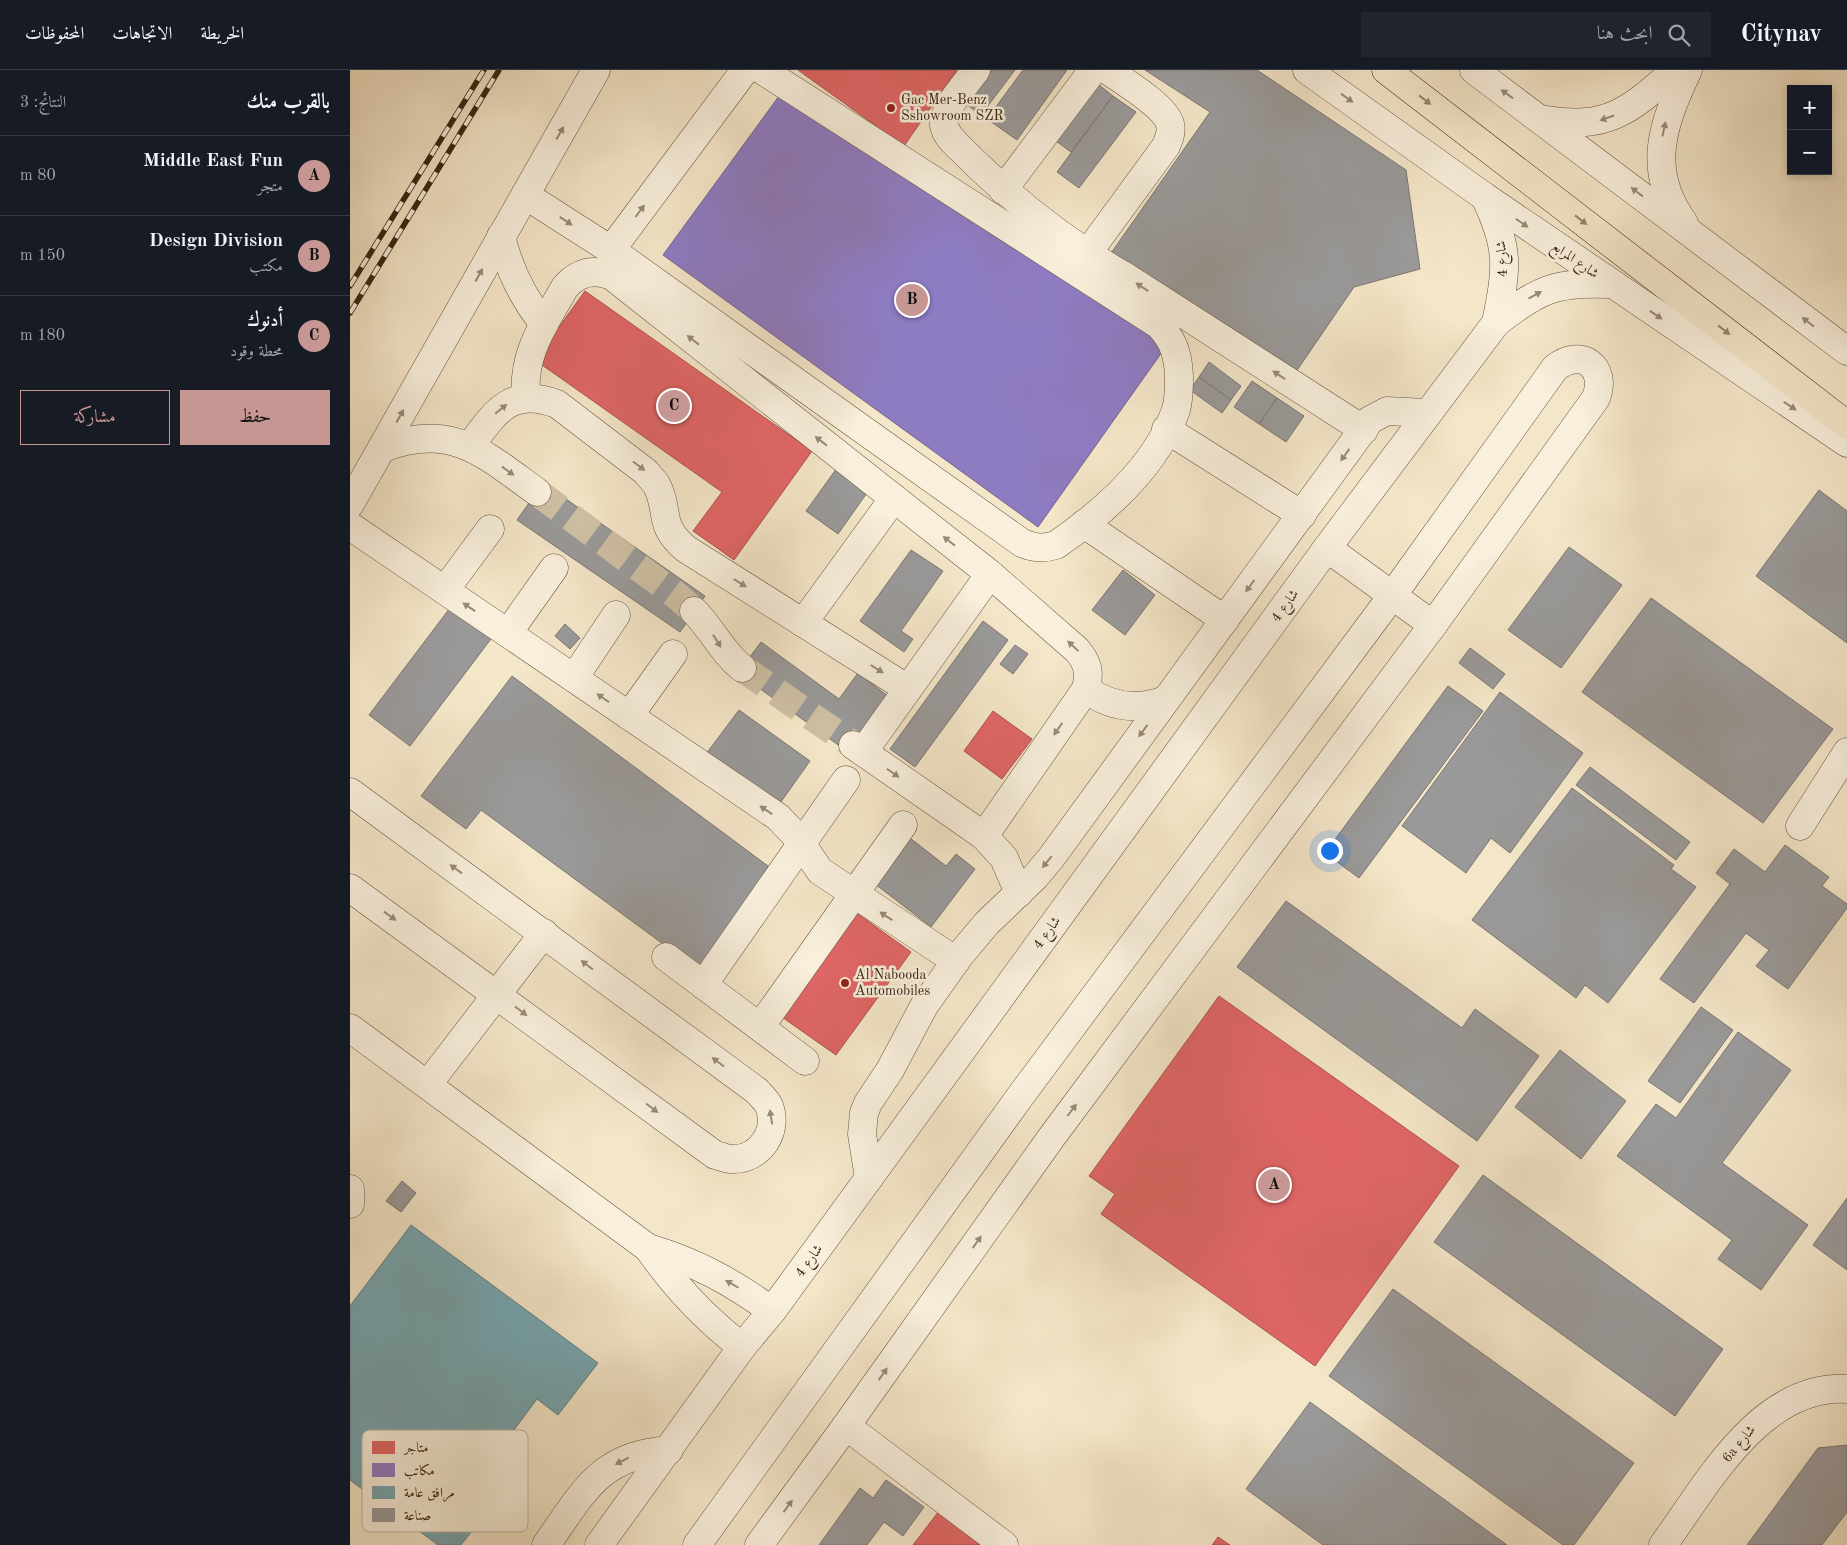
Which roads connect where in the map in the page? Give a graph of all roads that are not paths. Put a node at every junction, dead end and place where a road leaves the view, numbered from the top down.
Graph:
1 (596, 70) edge
2 (745, 70) edge
3 (762, 70) edge
4 (976, 70) edge
5 (1093, 70) edge
6 (1107, 70) edge
7 (1307, 70) edge
8 (1386, 70) edge
9 (1474, 70) edge
10 (1675, 70) edge
11 (1688, 70) edge
12 (1540, 119) junction
13 (1003, 190) junction
14 (525, 195) junction
15 (1485, 197) junction
16 (501, 236) junction
17 (1697, 237) junction
18 (611, 250) junction
19 (1087, 254) junction
20 (1610, 284) junction
21 (1496, 323) junction
22 (544, 324) junction
23 (1847, 351) edge
24 (526, 398) junction
25 (1426, 413) junction
26 (1847, 425) edge
27 (1166, 429) junction
28 (1364, 430) junction
29 (1847, 443) edge
30 (470, 446) junction
31 (382, 448) junction
32 (537, 492) tunnel mouth
33 (894, 498) junction
34 (350, 504) edge
35 (1302, 515) junction
36 (1084, 524) junction
37 (350, 526) edge
38 (490, 529) dead end
39 (1327, 548) junction
40 (554, 568) dead end
41 (990, 574) junction
42 (445, 590) junction
43 (1392, 596) junction
44 (694, 611) tunnel mouth
45 (616, 615) dead end
46 (1225, 620) junction
47 (803, 623) junction
48 (1432, 625) junction
49 (508, 633) junction
50 (673, 654) dead end
51 (742, 668) tunnel mouth
52 (574, 678) junction
53 (908, 689) junction
54 (1086, 689) junction
55 (1165, 700) junction
56 (629, 716) junction
57 (1847, 752) edge
58 (846, 780) dead end
59 (350, 792) edge
60 (903, 824) dead end
61 (1800, 826) dead end
62 (984, 836) junction
63 (800, 843) junction
64 (350, 888) edge
65 (1019, 893) junction
66 (853, 894) junction
67 (544, 933) junction
68 (666, 957) dead end
69 (956, 961) junction
70 (703, 985) junction
71 (498, 994) junction
72 (760, 1027) junction
73 (350, 1028) edge
74 (805, 1061) dead end
75 (428, 1084) junction
76 (869, 1178) junction
77 (350, 1189) edge
78 (350, 1204) edge
79 (648, 1248) junction
80 (772, 1311) junction
81 (742, 1347) junction
82 (1847, 1389) edge
83 (846, 1426) junction
84 (669, 1450) junction
85 (546, 1545) edge
86 (599, 1545) edge
87 (697, 1545) edge
88 (759, 1545) edge
89 (1004, 1545) edge
90 (1663, 1545) edge

14 -> 1 street
18 -> 2 street
3 - 27 street
4 - 13 street
5 - 13 street
6 - 19 street
7 -> 15 street, شارع المرابع
8 -> 26 highway
12 -> 9 street
10 -> 12 street
17 -> 11 street
17 -> 12 street
13 - 19 street
14 - 16 street
14 -> 18 street
15 -> 20 street, شارع المرابع
15 - 21 street, شارع 4
16 - 22 street
31 -> 16 street
23 -> 17 street
18 - 36 street
28 -> 19 street
21 -> 20 street, شارع 4
20 -> 29 street, شارع المرابع
21 - 25 street, شارع 4
22 - 24 street
33 -> 22 street
30 -> 24 street
24 -> 47 street
25 - 28 street
25 - 39 street, شارع 4
27 - 35 street
27 - 36 street
28 -> 35 street
30 - 31 street
30 -> 32 street
31 - 34 street
41 -> 33 street
33 - 47 street
35 -> 46 street
36 - 46 street
37 - 42 street
38 - 42 street
39 - 43 street
39 - 76 street, شارع 4
40 - 49 street
41 - 53 street
54 -> 41 street
49 -> 42 street
43 - 48 street
43 - 48 street
43 - 87 street
44 -> 51 street
45 - 52 street
46 - 55 street
47 -> 53 street
83 -> 48 street
49 - 52 street
50 - 56 street
56 -> 52 street
53 -> 62 street
54 - 55 street
54 -> 62 street
55 -> 65 street
63 -> 56 street
57 - 61 street
58 - 63 street
67 -> 59 street
60 - 66 street
62 - 65 street
63 - 66 street
63 - 70 street
64 -> 71 street
65 - 69 street
69 -> 66 street
66 - 72 street
67 - 71 street
71 -> 67 street
68 - 70 street
69 - 76 street
70 - 72 street
71 - 75 street
72 - 74 street
73 - 75 street
75 - 79 street
76 - 80 street, شارع 4
77 - 78 street
80 -> 79 street
79 - 81 street
80 - 81 street, شارع 4
81 - 84 street, شارع 4
82 - 90 street, 6a شارع
88 -> 83 street
83 - 89 street
84 -> 85 street
84 - 86 street, شارع 4

